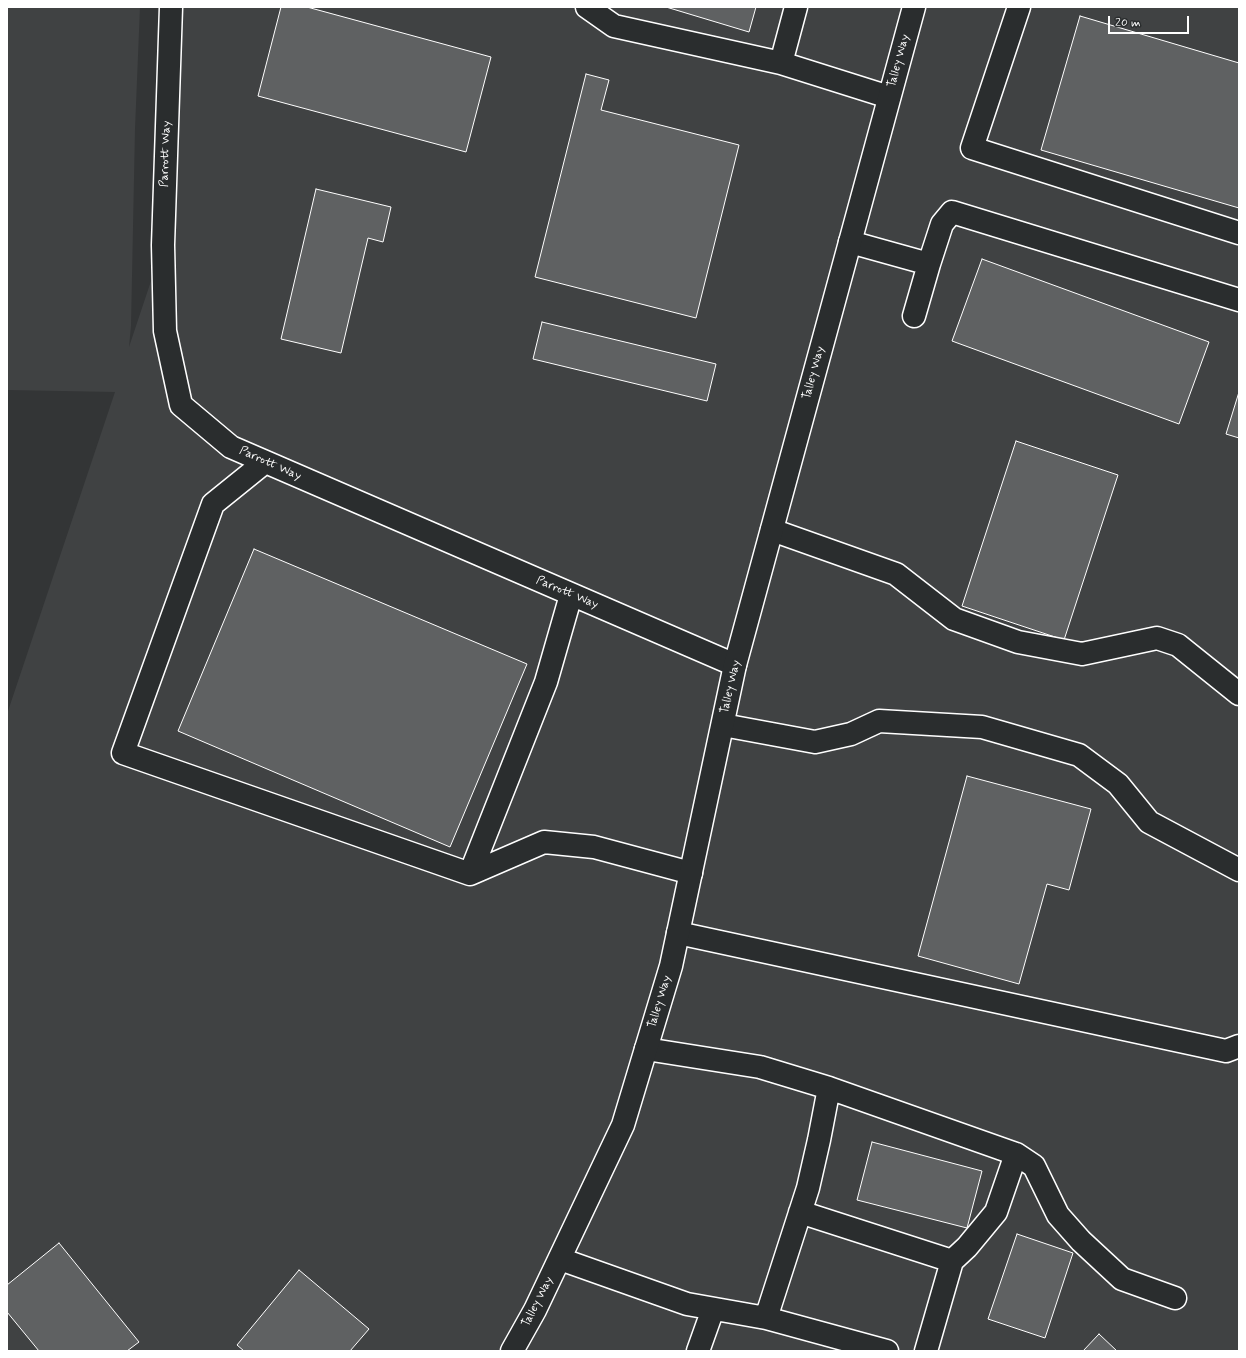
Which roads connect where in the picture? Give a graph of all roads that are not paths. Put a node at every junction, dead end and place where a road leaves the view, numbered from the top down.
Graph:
1 (171, 7) edge
2 (587, 7) edge
3 (796, 7) edge
4 (914, 7) edge
5 (1019, 7) edge
6 (781, 63) junction
7 (889, 97) junction
8 (1239, 233) edge
9 (850, 242) junction
10 (928, 264) junction
11 (1239, 300) edge
12 (914, 316) dead end
13 (265, 462) junction
14 (772, 530) junction
15 (571, 595) junction
16 (735, 665) junction
17 (1239, 694) edge
18 (722, 725) junction
19 (1239, 870) edge
20 (691, 873) junction
21 (470, 874) junction
22 (678, 933) junction
23 (1239, 1046) edge
24 (646, 1049) junction
25 (829, 1088) junction
26 (1016, 1154) junction
27 (800, 1212) junction
28 (560, 1259) junction
29 (952, 1261) junction
30 (1175, 1298) dead end
31 (713, 1309) junction
32 (766, 1318) junction
33 (512, 1351) edge
34 (698, 1351) edge
35 (887, 1351) edge
36 (926, 1351) edge

1 - 13 main road, Parrott Way
2 - 6 main road
3 - 6 main road
4 - 7 main road, Talley Way
5 - 8 main road
6 - 7 main road
7 - 9 main road, Talley Way
9 - 10 main road
9 - 14 main road, Talley Way
10 - 11 main road
10 - 12 main road
13 - 15 main road, Parrott Way
13 - 21 main road
14 - 16 main road, Talley Way
14 - 17 main road
15 - 16 main road, Parrott Way
15 - 21 main road
16 - 18 main road, Talley Way
18 - 19 main road
18 - 20 main road, Talley Way
20 - 21 main road
20 - 22 main road, Talley Way
22 - 23 main road
22 - 24 main road, Talley Way
24 - 25 main road
24 - 28 main road, Talley Way
25 - 26 main road
25 - 27 main road
26 - 29 main road
26 - 30 main road
27 - 29 main road
27 - 32 main road
28 - 31 main road
28 - 33 main road, Talley Way
29 - 36 main road
31 - 32 main road
31 - 34 main road
32 - 35 main road

